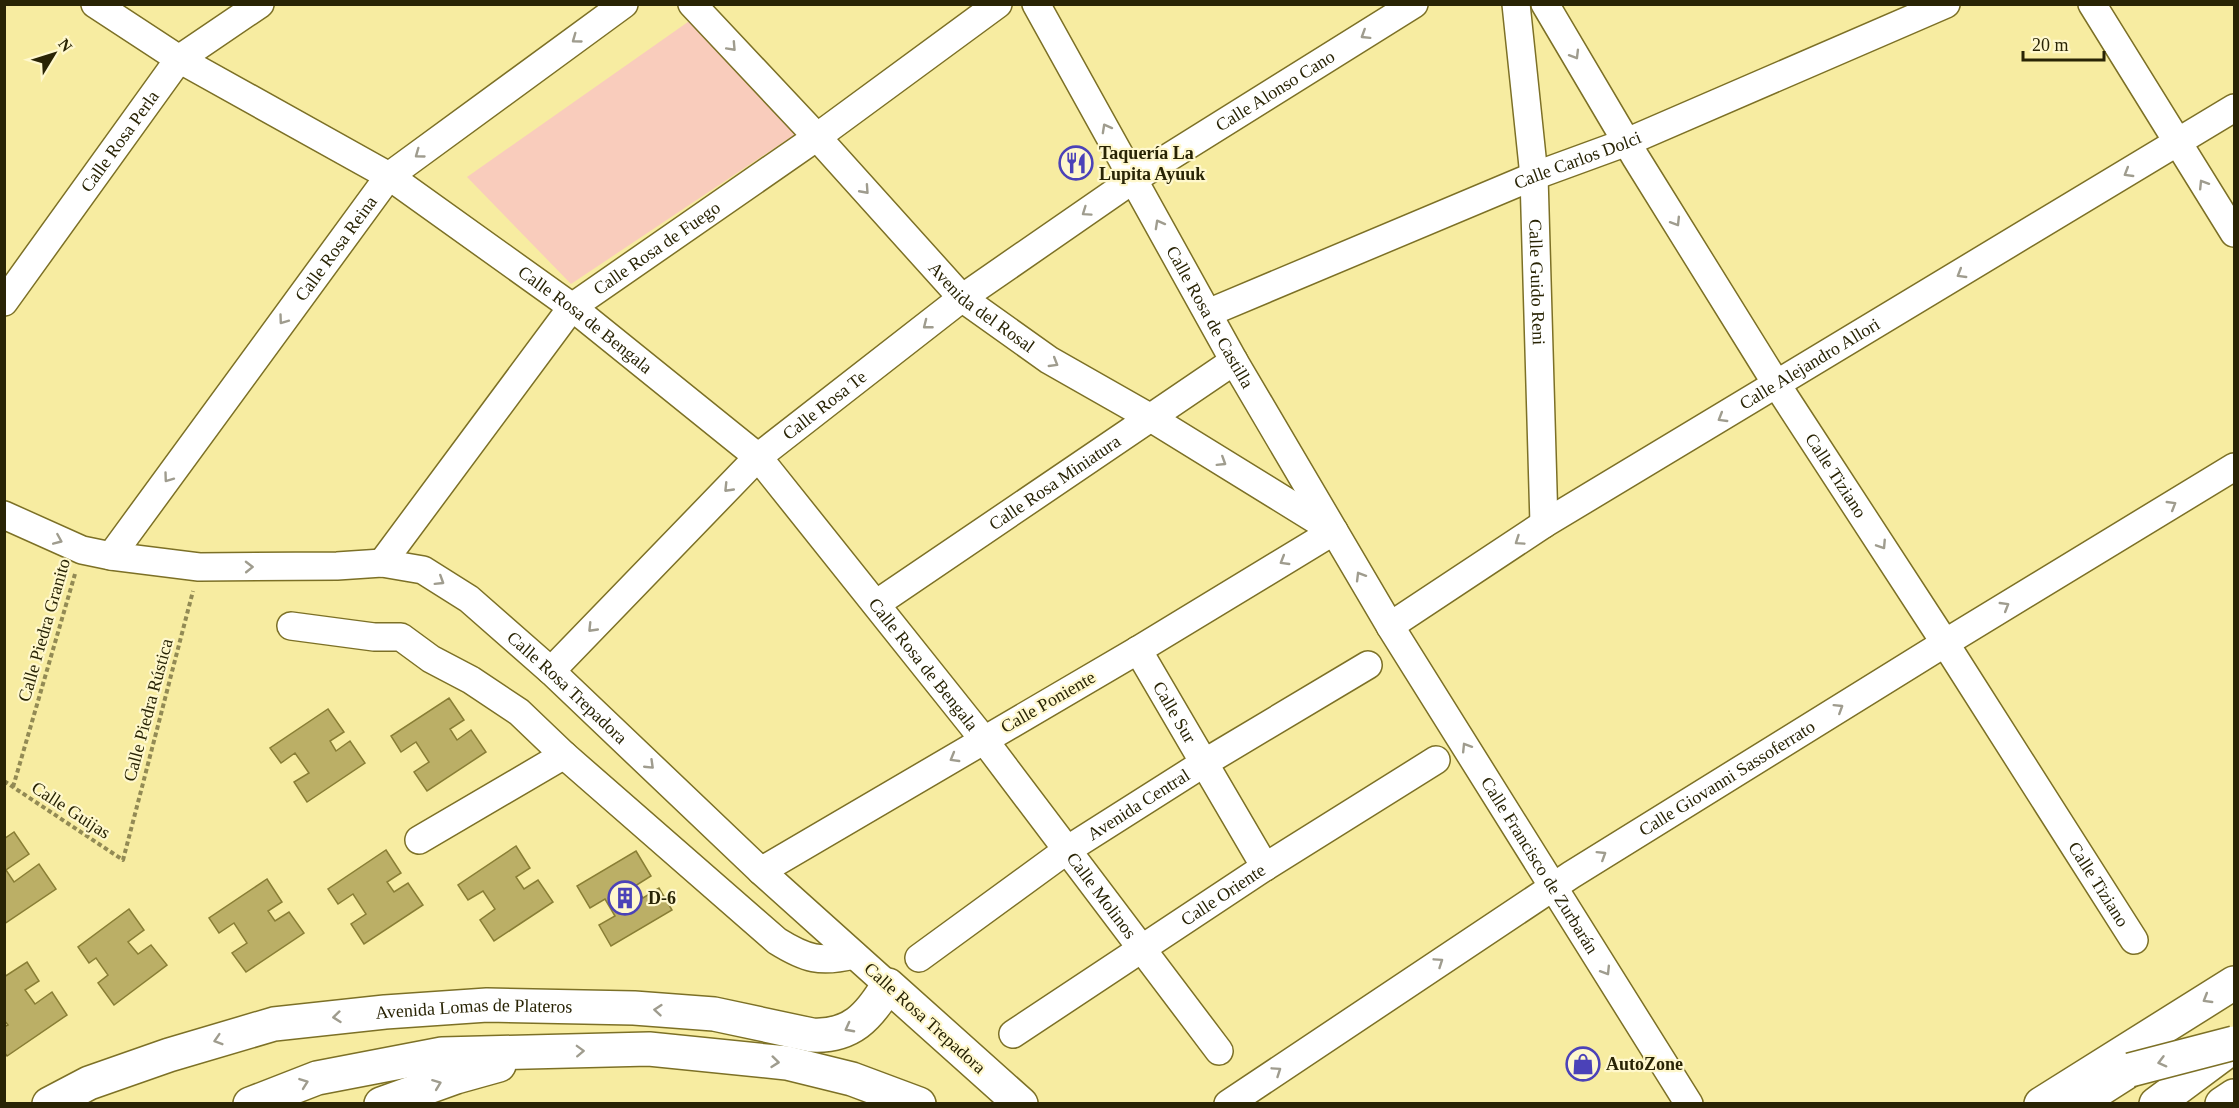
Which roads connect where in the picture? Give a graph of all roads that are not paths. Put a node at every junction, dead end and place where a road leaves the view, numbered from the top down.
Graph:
1 (95, 4) edge
2 (260, 4) edge
3 (624, 4) edge
4 (692, 4) edge
5 (998, 4) edge
6 (1036, 4) edge
7 (1414, 4) edge
8 (1516, 4) edge
9 (1545, 4) edge
10 (1946, 4) edge
11 (2092, 4) edge
12 (179, 59) junction
13 (2235, 108) edge
14 (817, 137) junction
15 (1627, 142) junction
16 (2178, 143) junction
17 (389, 176) junction
18 (1534, 176) junction
19 (1134, 179) junction
20 (2235, 233) edge
21 (962, 298) junction
22 (4, 302) edge
23 (572, 307) junction
24 (1208, 312) junction
25 (1234, 361) junction
26 (1777, 385) junction
27 (1151, 418) junction
28 (758, 457) junction
29 (2235, 467) edge
30 (4, 515) edge
31 (1544, 524) junction
32 (1334, 531) junction
33 (111, 556) junction
34 (382, 563) junction
35 (876, 604) junction
36 (291, 626) dead end
37 (1390, 626) junction
38 (1945, 642) junction
39 (1138, 650) junction
40 (1368, 665) dead end
41 (551, 671) junction
42 (984, 740) junction
43 (564, 755) junction
44 (1436, 760) dead end
45 (1204, 763) junction
46 (419, 840) dead end
47 (1067, 850) junction
48 (1265, 867) junction
49 (761, 871) junction
50 (1552, 886) junction
51 (2134, 940) dead end
52 (1142, 948) junction
53 (854, 955) junction
54 (919, 958) dead end
55 (2235, 983) edge
56 (888, 985) junction
57 (1013, 1034) dead end
58 (2235, 1045) edge
59 (1219, 1051) dead end
60 (541, 1052) junction
61 (2235, 1096) edge
62 (56, 1102) edge
63 (250, 1104) edge
64 (381, 1104) edge
65 (919, 1104) edge
66 (1021, 1104) edge
67 (1228, 1104) edge
68 (1689, 1104) edge
69 (2041, 1104) edge
70 (2077, 1104) edge
71 (2156, 1104) edge
72 (2222, 1104) edge

1 - 12 street, Calle Rosa de Bengala
2 - 12 street, Calle Rosa Perla
3 -> 17 street, Calle Rosa Reina
4 -> 14 street, Avenida del Rosal
5 - 14 street, Calle Rosa de Fuego
19 -> 6 street, Calle Rosa de Castilla
7 -> 19 street, Calle Alonso Cano
8 - 18 street, Calle Guido Reni
9 -> 15 street, Calle Tiziano
10 - 15 street, Calle Carlos Dolci
11 - 16 street
12 - 17 street, Calle Rosa de Bengala
12 - 22 street, Calle Rosa Perla
13 - 16 street, Calle Alejandro Allori
14 -> 21 street, Avenida del Rosal
14 - 23 street, Calle Rosa de Fuego
15 - 18 street, Calle Carlos Dolci
15 -> 26 street, Calle Tiziano
20 -> 16 street
16 -> 26 street, Calle Alejandro Allori
17 - 23 street, Calle Rosa de Bengala
17 -> 33 street, Calle Rosa Reina
18 - 24 street, Calle Carlos Dolci
18 - 31 street, Calle Guido Reni
19 -> 21 street, Calle Rosa Te
24 -> 19 street, Calle Rosa de Castilla
21 -> 27 street, Avenida del Rosal
21 -> 28 street, Calle Rosa Te
23 - 28 street, Calle Rosa de Bengala
23 - 34 street, Calle Rosa de Fuego
24 - 25 street, Calle Rosa de Castilla
25 - 27 street, Calle Rosa Miniatura
25 - 32 street, Calle Rosa de Castilla
26 -> 31 street, Calle Alejandro Allori
26 -> 38 street, Calle Tiziano
27 -> 32 street, Avenida del Rosal
27 - 35 street, Calle Rosa Miniatura
28 - 35 street, Calle Rosa de Bengala
28 -> 41 street, Calle Rosa Te
38 -> 29 street, Calle Giovanni Sassoferrato
30 -> 33 street, Calle Rosa Trepadora
31 -> 37 street, Calle Alejandro Allori
37 -> 32 street, Calle Rosa de Castilla
32 -> 39 street, Calle Poniente
33 -> 34 street, Calle Rosa Trepadora
34 -> 41 street, Calle Rosa Trepadora
35 - 42 street, Calle Rosa de Bengala
36 - 43 street
50 -> 37 street, Calle Francisco de Zurbarán
50 -> 38 street, Calle Giovanni Sassoferrato
38 - 51 street, Calle Tiziano
39 - 42 street, Calle Poniente
39 - 45 street, Calle Sur
40 - 45 street, Avenida Central
41 -> 49 street, Calle Rosa Trepadora
42 - 47 street, Calle Molinos
42 -> 49 street, Calle Poniente
43 - 46 street
43 - 53 street
44 - 48 street, Calle Oriente
45 - 47 street, Avenida Central
45 - 48 street, Calle Sur
47 - 52 street, Calle Molinos
47 - 54 street, Avenida Central
48 - 52 street, Calle Oriente
49 - 53 street, Calle Rosa Trepadora
67 -> 50 street, Calle Giovanni Sassoferrato
50 -> 68 street, Calle Francisco de Zurbarán
52 - 57 street, Calle Oriente
52 - 59 street, Calle Molinos
53 - 56 street, Calle Rosa Trepadora
55 -> 69 main road
56 -> 62 main road, Avenida Lomas de Plateros
56 - 66 main road, Calle Rosa Trepadora
58 -> 70 main road, bridge
58 - 71 main road
63 -> 60 main road
64 -> 60 main road
60 -> 65 main road
61 - 72 main road

